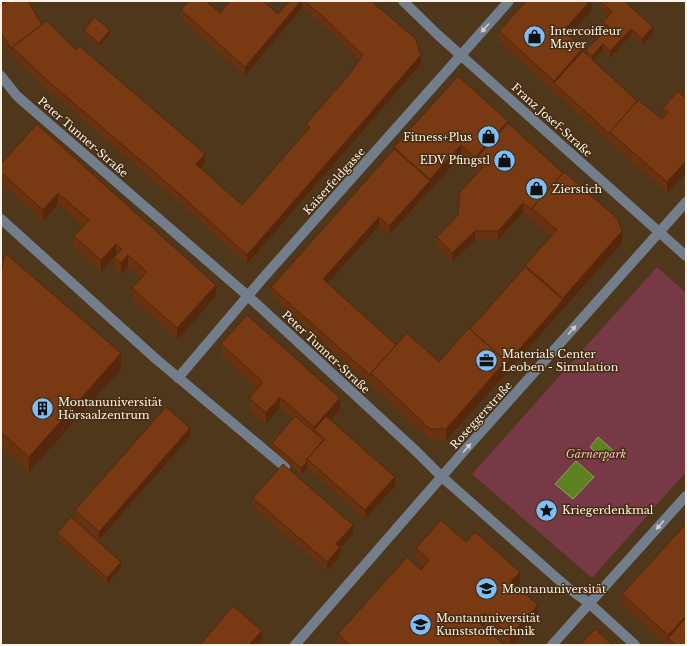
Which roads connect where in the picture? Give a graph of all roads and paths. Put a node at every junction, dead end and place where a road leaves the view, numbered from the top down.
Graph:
1 (403, 1) edge
2 (509, 1) edge
3 (461, 54) junction
4 (1, 76) edge
5 (686, 202) edge
6 (1, 219) edge
7 (659, 232) junction
8 (686, 256) edge
9 (248, 296) junction
10 (178, 378) junction
11 (285, 467) edge
12 (442, 477) junction
13 (686, 496) edge
14 (589, 603) junction
15 (297, 644) edge
16 (552, 645) edge
17 (635, 645) edge

1 - 3 street, Franz Josef-Straße
2 -> 3 street, Kaiserfeldgasse
3 - 7 street, Franz Josef-Straße
3 - 9 street, Kaiserfeldgasse
4 - 9 street, Peter Tunner-Straße
5 - 7 street, Roseggerstraße
6 - 10 street
7 - 8 street, Franz Josef-Straße
12 -> 7 street, Roseggerstraße
9 - 10 street, Kaiserfeldgasse
9 - 12 street, Peter Tunner-Straße
10 - 11 street
12 - 14 street, Peter Tunner-Straße
12 - 15 street, Roseggerstraße
13 -> 14 street
14 - 16 street
14 - 17 street, Peter Tunner-Straße

